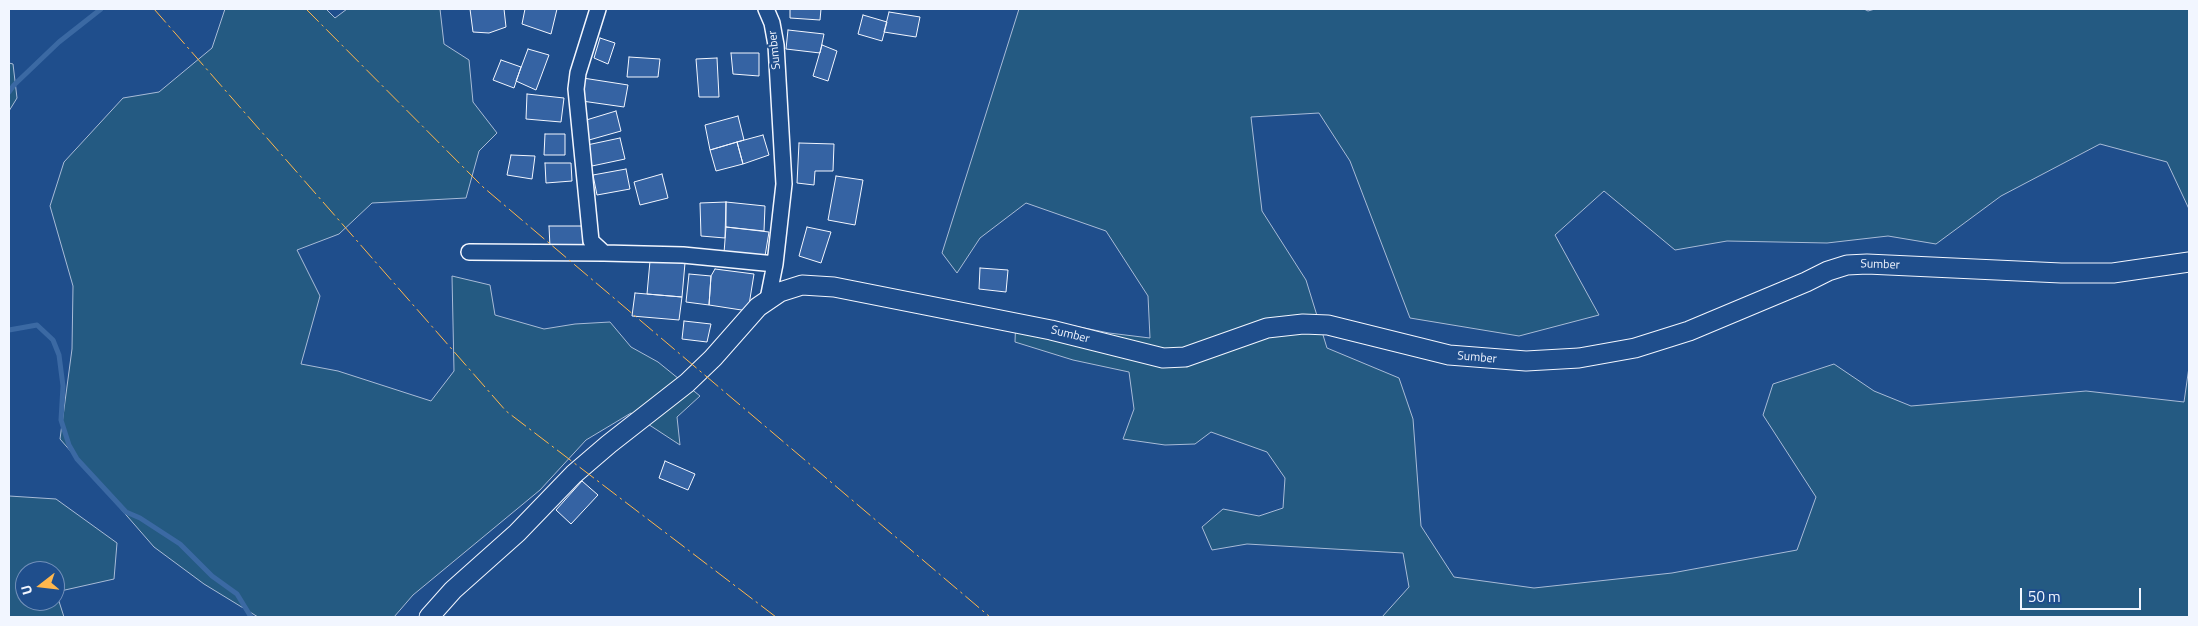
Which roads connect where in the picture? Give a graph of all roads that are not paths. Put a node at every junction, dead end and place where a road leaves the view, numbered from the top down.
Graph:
1 (598, 9) edge
2 (766, 9) edge
3 (469, 252) dead end
4 (604, 253) junction
5 (2189, 262) edge
6 (775, 264) junction
7 (768, 300) junction
8 (429, 617) edge

1 - 4 street
2 - 6 street, Sumber
3 - 4 street
4 - 6 street
5 - 7 street, Sumber
6 - 7 street, Sumber
7 - 8 street, Sumber

